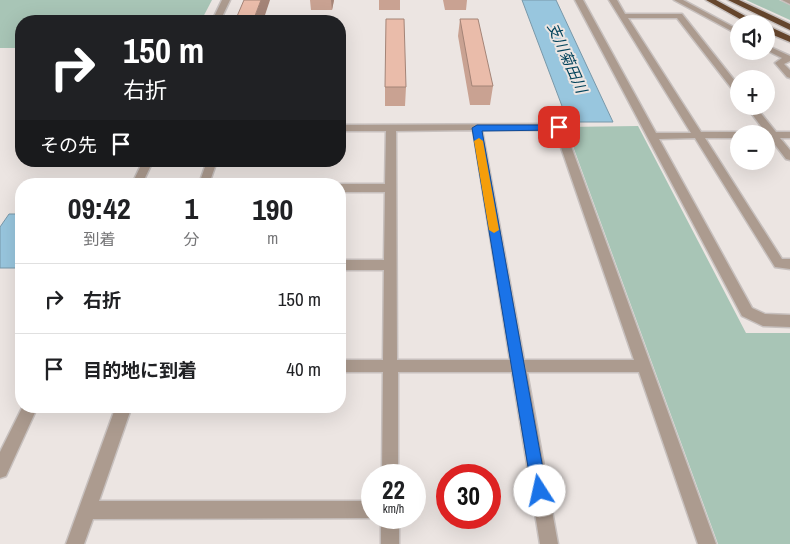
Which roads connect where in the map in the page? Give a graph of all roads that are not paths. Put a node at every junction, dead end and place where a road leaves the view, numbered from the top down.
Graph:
1 (226, 0) edge
2 (579, 0) edge
3 (613, 0) edge
4 (678, 0) edge
5 (710, 0) edge
6 (732, 0) edge
7 (786, 0) edge
8 (790, 2) edge
9 (219, 15) edge
10 (740, 15) edge
11 (623, 16) junction
12 (790, 27) edge
13 (730, 28) edge
14 (775, 32) edge
15 (790, 39) edge
16 (775, 52) edge
17 (789, 59) edge
18 (790, 75) edge
19 (730, 81) edge
20 (346, 128) edge
21 (391, 128) junction
22 (477, 128) junction
23 (730, 135) edge
24 (775, 135) edge
25 (790, 135) edge
26 (652, 136) junction
27 (699, 136) junction
28 (775, 141) edge
29 (790, 157) edge
30 (346, 188) edge
31 (391, 188) junction
32 (790, 264) edge
33 (346, 265) edge
34 (391, 265) junction
35 (790, 320) edge
36 (346, 366) edge
37 (390, 366) junction
38 (518, 366) junction
39 (645, 366) junction
40 (28, 413) edge
41 (122, 413) edge
42 (390, 464) edge
43 (0, 470) edge
44 (87, 510) junction
45 (361, 510) edge
46 (390, 529) edge
47 (75, 544) edge
48 (390, 544) edge
49 (549, 544) edge
50 (708, 544) edge

1 - 9 street
2 - 26 street
3 - 11 street
4 - 13 street
5 - 10 highway
6 - 12 highway
7 - 8 street
11 - 19 street
11 - 27 street
14 - 15 highway
16 - 17 street
17 - 18 street
20 - 21 street
21 - 22 street
21 - 31 street
22 - 38 street
22 - 39 street
23 - 27 street
24 - 25 street
26 - 27 street
26 - 35 street
27 - 32 street
28 - 29 street
30 - 31 street
31 - 34 street
33 - 34 street
34 - 37 street
36 - 37 street
37 - 38 street
37 - 42 street
38 - 39 street
38 - 49 street
39 - 50 street
40 - 43 street
41 - 44 street
44 - 45 street
44 - 47 street
46 - 48 street

